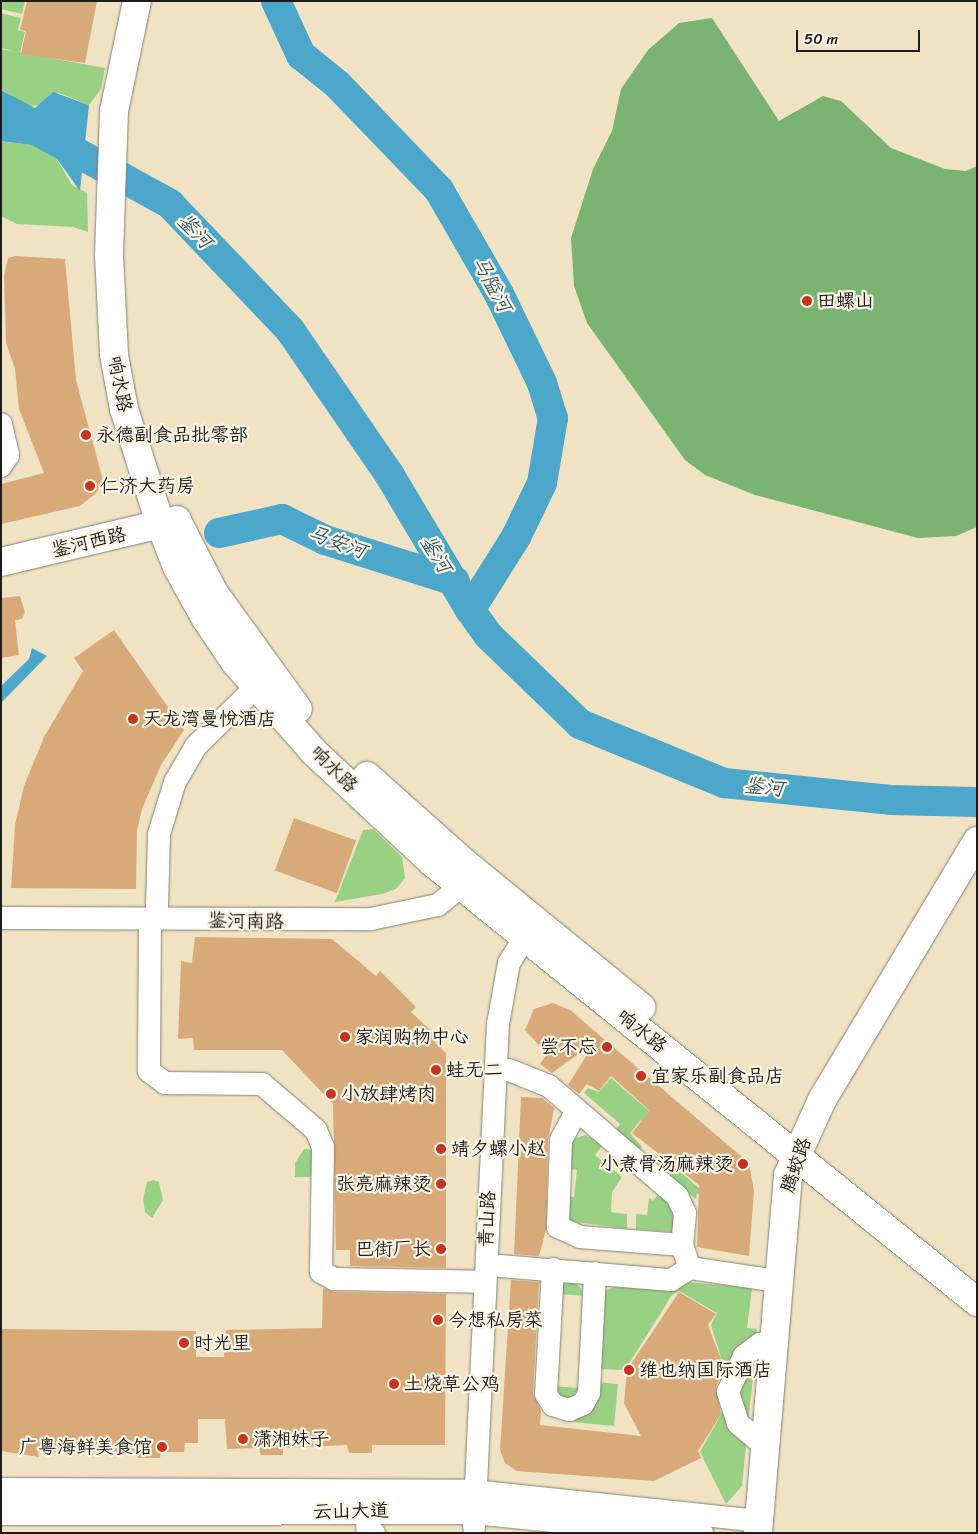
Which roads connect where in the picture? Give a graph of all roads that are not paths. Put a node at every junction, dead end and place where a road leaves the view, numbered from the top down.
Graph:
1 (137, 1) edge
2 (154, 1) edge
3 (123, 116) junction
4 (1, 424) edge
5 (1, 466) edge
6 (167, 516) junction
7 (1, 548) edge
8 (1, 562) edge
9 (256, 688) junction
10 (972, 859) edge
11 (465, 877) junction
12 (1, 904) edge
13 (155, 916) junction
14 (1, 918) edge
15 (535, 935) junction
16 (509, 1070) junction
17 (577, 1110) junction
18 (806, 1150) junction
19 (682, 1245) junction
20 (690, 1268) junction
21 (553, 1269) junction
22 (594, 1273) junction
23 (489, 1274) junction
24 (977, 1279) edge
25 (777, 1281) junction
26 (977, 1302) edge
27 (773, 1343) junction
28 (765, 1446) junction
29 (1, 1489) edge
30 (197, 1492) junction
31 (482, 1510) junction
32 (1, 1511) edge
33 (222, 1513) junction
34 (1, 1529) edge
35 (763, 1529) edge
36 (371, 1530) edge
37 (545, 1533) edge
38 (699, 1533) edge

1 - 3 main road, 响水路
2 - 3 main road, 响水路
3 - 6 main road, 响水路
4 - 5 street
6 - 7 main road, 鉴河西路
6 - 8 main road, 鉴河西路
6 - 9 main road, 响水路
6 - 11 main road, 响水路
9 - 11 main road, 响水路
9 - 13 street
10 - 18 main road, 腾蛟路
11 - 13 street, 鉴河南路
11 - 15 main road, 响水路
12 - 13 street, 鉴河南路
13 - 14 street, 鉴河南路
13 - 23 street
15 - 16 street, 青山路
15 - 18 main road, 响水路
15 - 23 street, 青山路
16 - 17 street
16 - 23 street, 青山路
17 - 19 street
17 - 19 street
18 - 24 main road, 响水路
18 - 25 main road, 腾蛟路
18 - 26 main road, 响水路
18 - 35 main road, 腾蛟路
19 - 20 street
20 - 22 street
20 - 25 street
21 - 22 street
21 - 22 street
21 - 23 street
23 - 31 street, 青山路
25 - 27 main road, 腾蛟路
27 - 28 main road, 腾蛟路
27 - 28 street
28 - 35 main road, 腾蛟路
29 - 30 street
30 - 31 street
30 - 33 street
31 - 33 main road, 云山大道
31 - 35 street
31 - 36 main road, 云山大道
31 - 37 main road, 云山大道
31 - 38 main road, 云山大道
32 - 33 main road, 云山大道
34 - 36 main road, 云山大道

